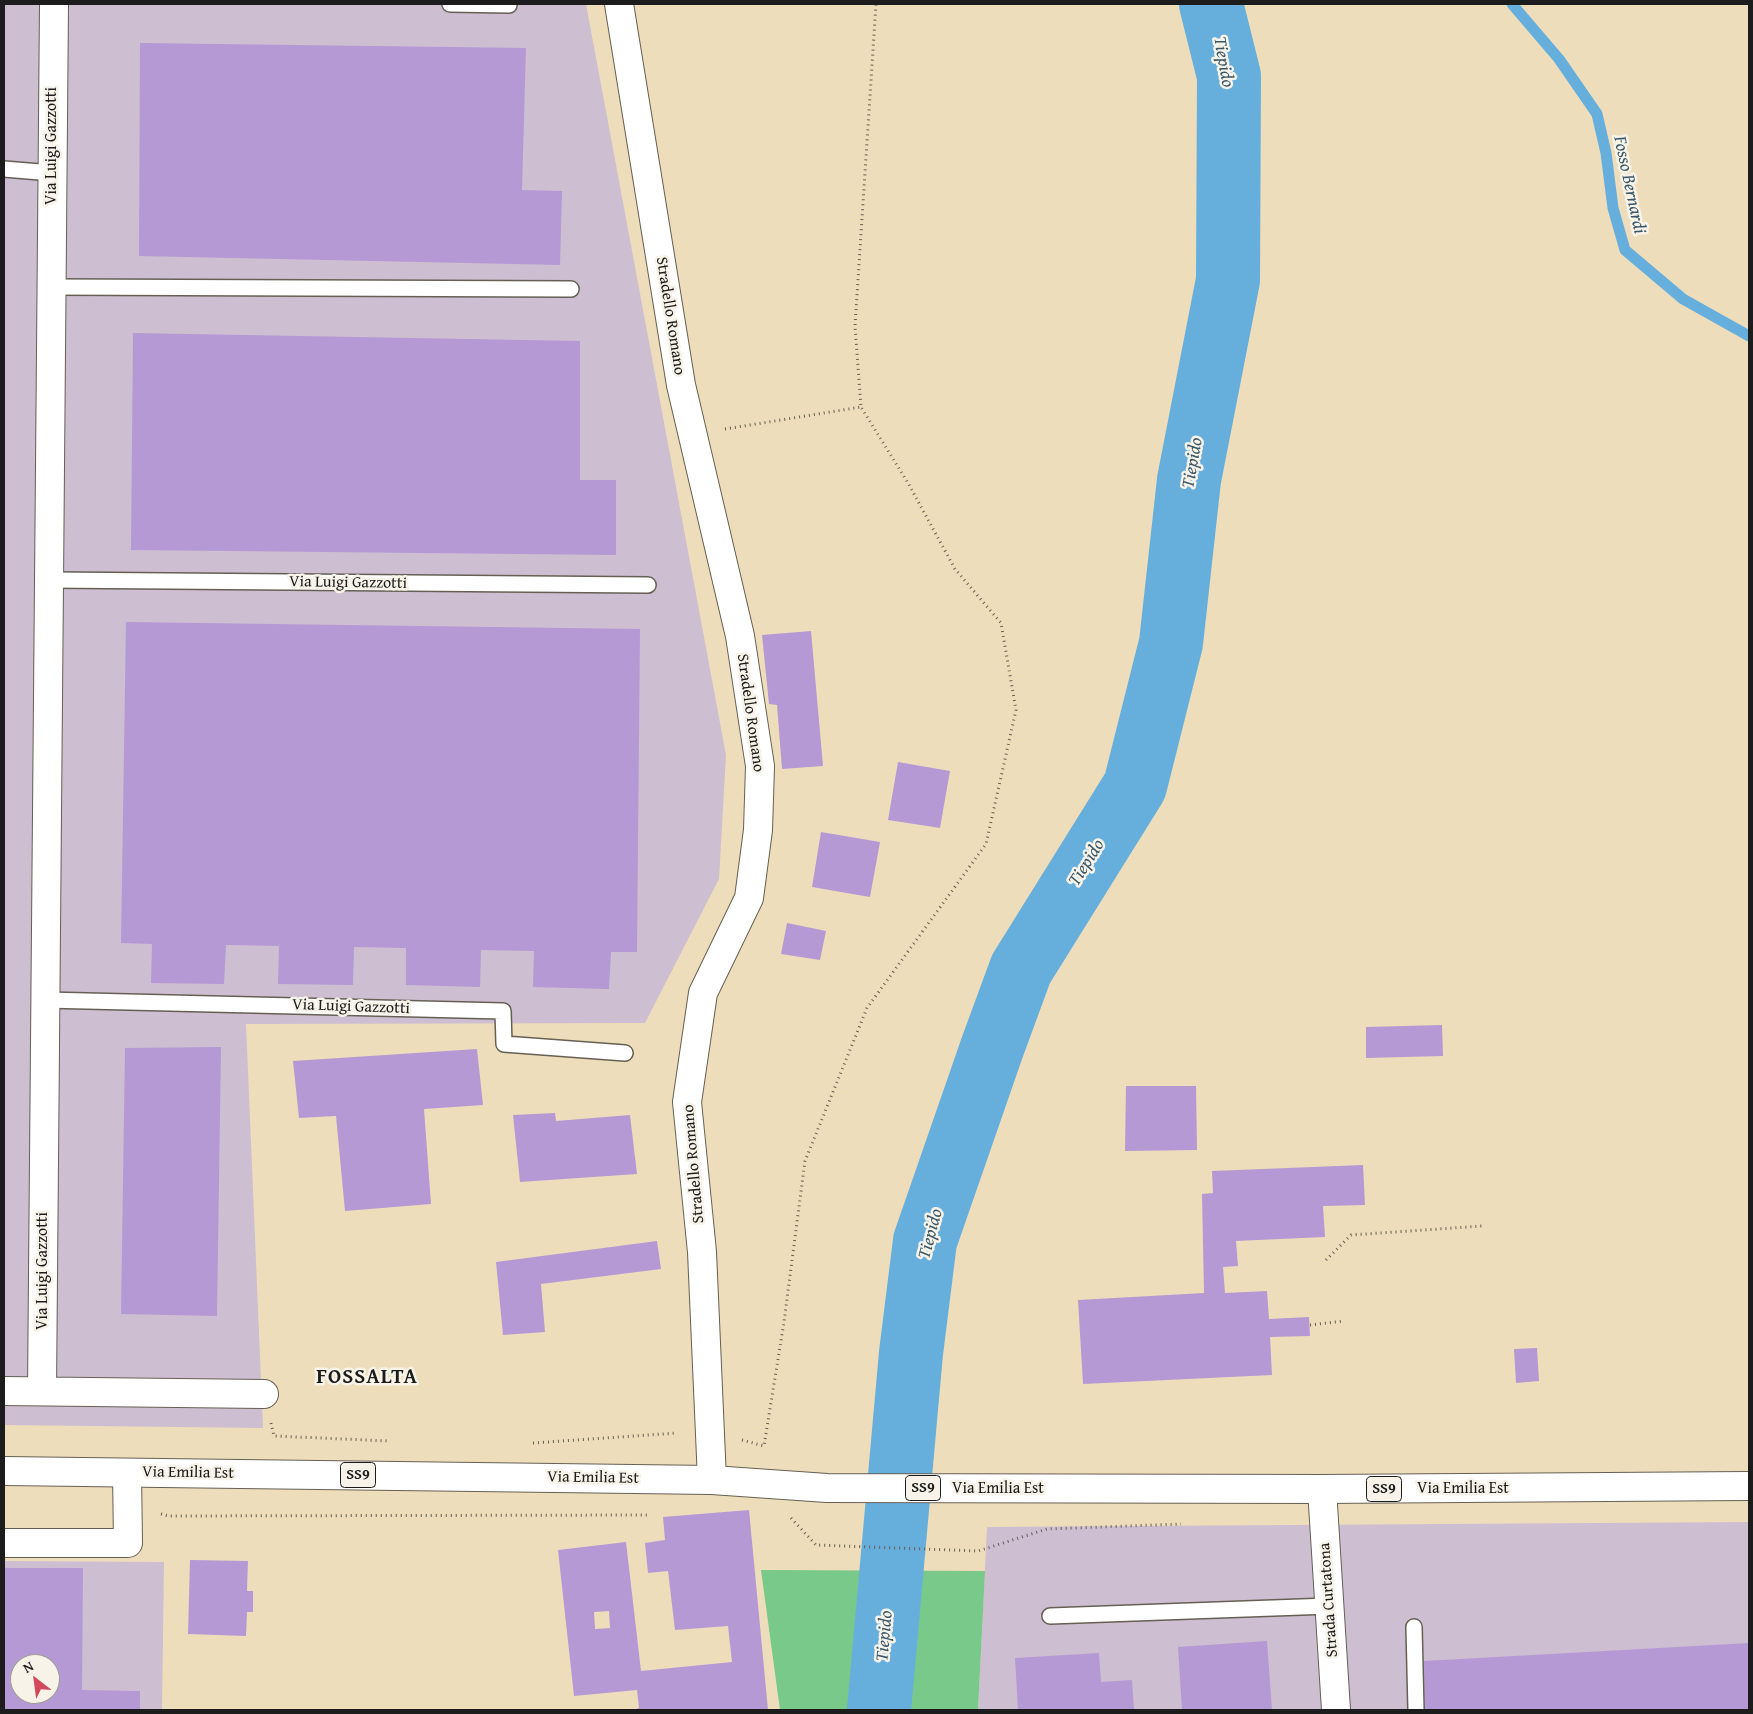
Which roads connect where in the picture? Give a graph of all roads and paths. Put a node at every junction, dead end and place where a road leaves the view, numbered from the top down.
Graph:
1 (54, 4) edge
2 (450, 4) edge
3 (619, 4) edge
4 (876, 4) edge
5 (509, 5) dead end
6 (4, 169) edge
7 (52, 173) junction
8 (51, 287) junction
9 (571, 289) dead end
10 (861, 407) junction
11 (693, 434) junction
12 (49, 580) junction
13 (648, 586) dead end
14 (45, 1000) junction
15 (625, 1053) dead end
16 (1482, 1226) dead end
17 (1326, 1260) dead end
18 (1344, 1321) dead end
19 (1310, 1325) dead end
20 (4, 1391) edge
21 (42, 1392) junction
22 (264, 1394) joint
23 (710, 1430) junction
24 (398, 1441) dead end
25 (524, 1444) dead end
26 (4, 1471) edge
27 (127, 1472) junction
28 (712, 1480) junction
29 (1749, 1486) edge
30 (1322, 1489) junction
31 (128, 1505) junction
32 (786, 1512) dead end
33 (647, 1515) dead end
34 (1185, 1523) dead end
35 (4, 1542) edge
36 (1330, 1606) junction
37 (1050, 1616) dead end
38 (1414, 1627) dead end
39 (1336, 1710) edge
40 (1416, 1710) edge

1 - 7 street, Via Luigi Gazzotti
2 - 5 lane
3 - 11 street, Stradello Romano
4 - 10 path
6 - 7 lane
7 - 8 street, Via Luigi Gazzotti
8 - 9 lane
8 - 12 street, Via Luigi Gazzotti
10 - 11 path
10 - 23 path
11 - 23 street, Stradello Romano
12 - 13 lane, Via Luigi Gazzotti
12 - 14 street, Via Luigi Gazzotti
14 - 15 lane, Via Luigi Gazzotti
14 - 21 street, Via Luigi Gazzotti
16 - 17 path
18 - 19 path
20 - 21 street
21 - 22 street
22 - 24 path
23 - 25 path
23 - 28 street, Stradello Romano
26 - 27 street, Via Emilia Est / SS9
27 - 28 street, Via Emilia Est / SS9
27 - 31 street, Via Emilia Est
28 - 30 street, Via Emilia Est / SS9
29 - 30 street, Via Emilia Est / SS9
30 - 36 street, Strada Curtatona
31 - 33 path
31 - 35 street, Via Emilia Est
32 - 34 path
36 - 37 lane
36 - 39 street, Strada Curtatona
38 - 40 lane

